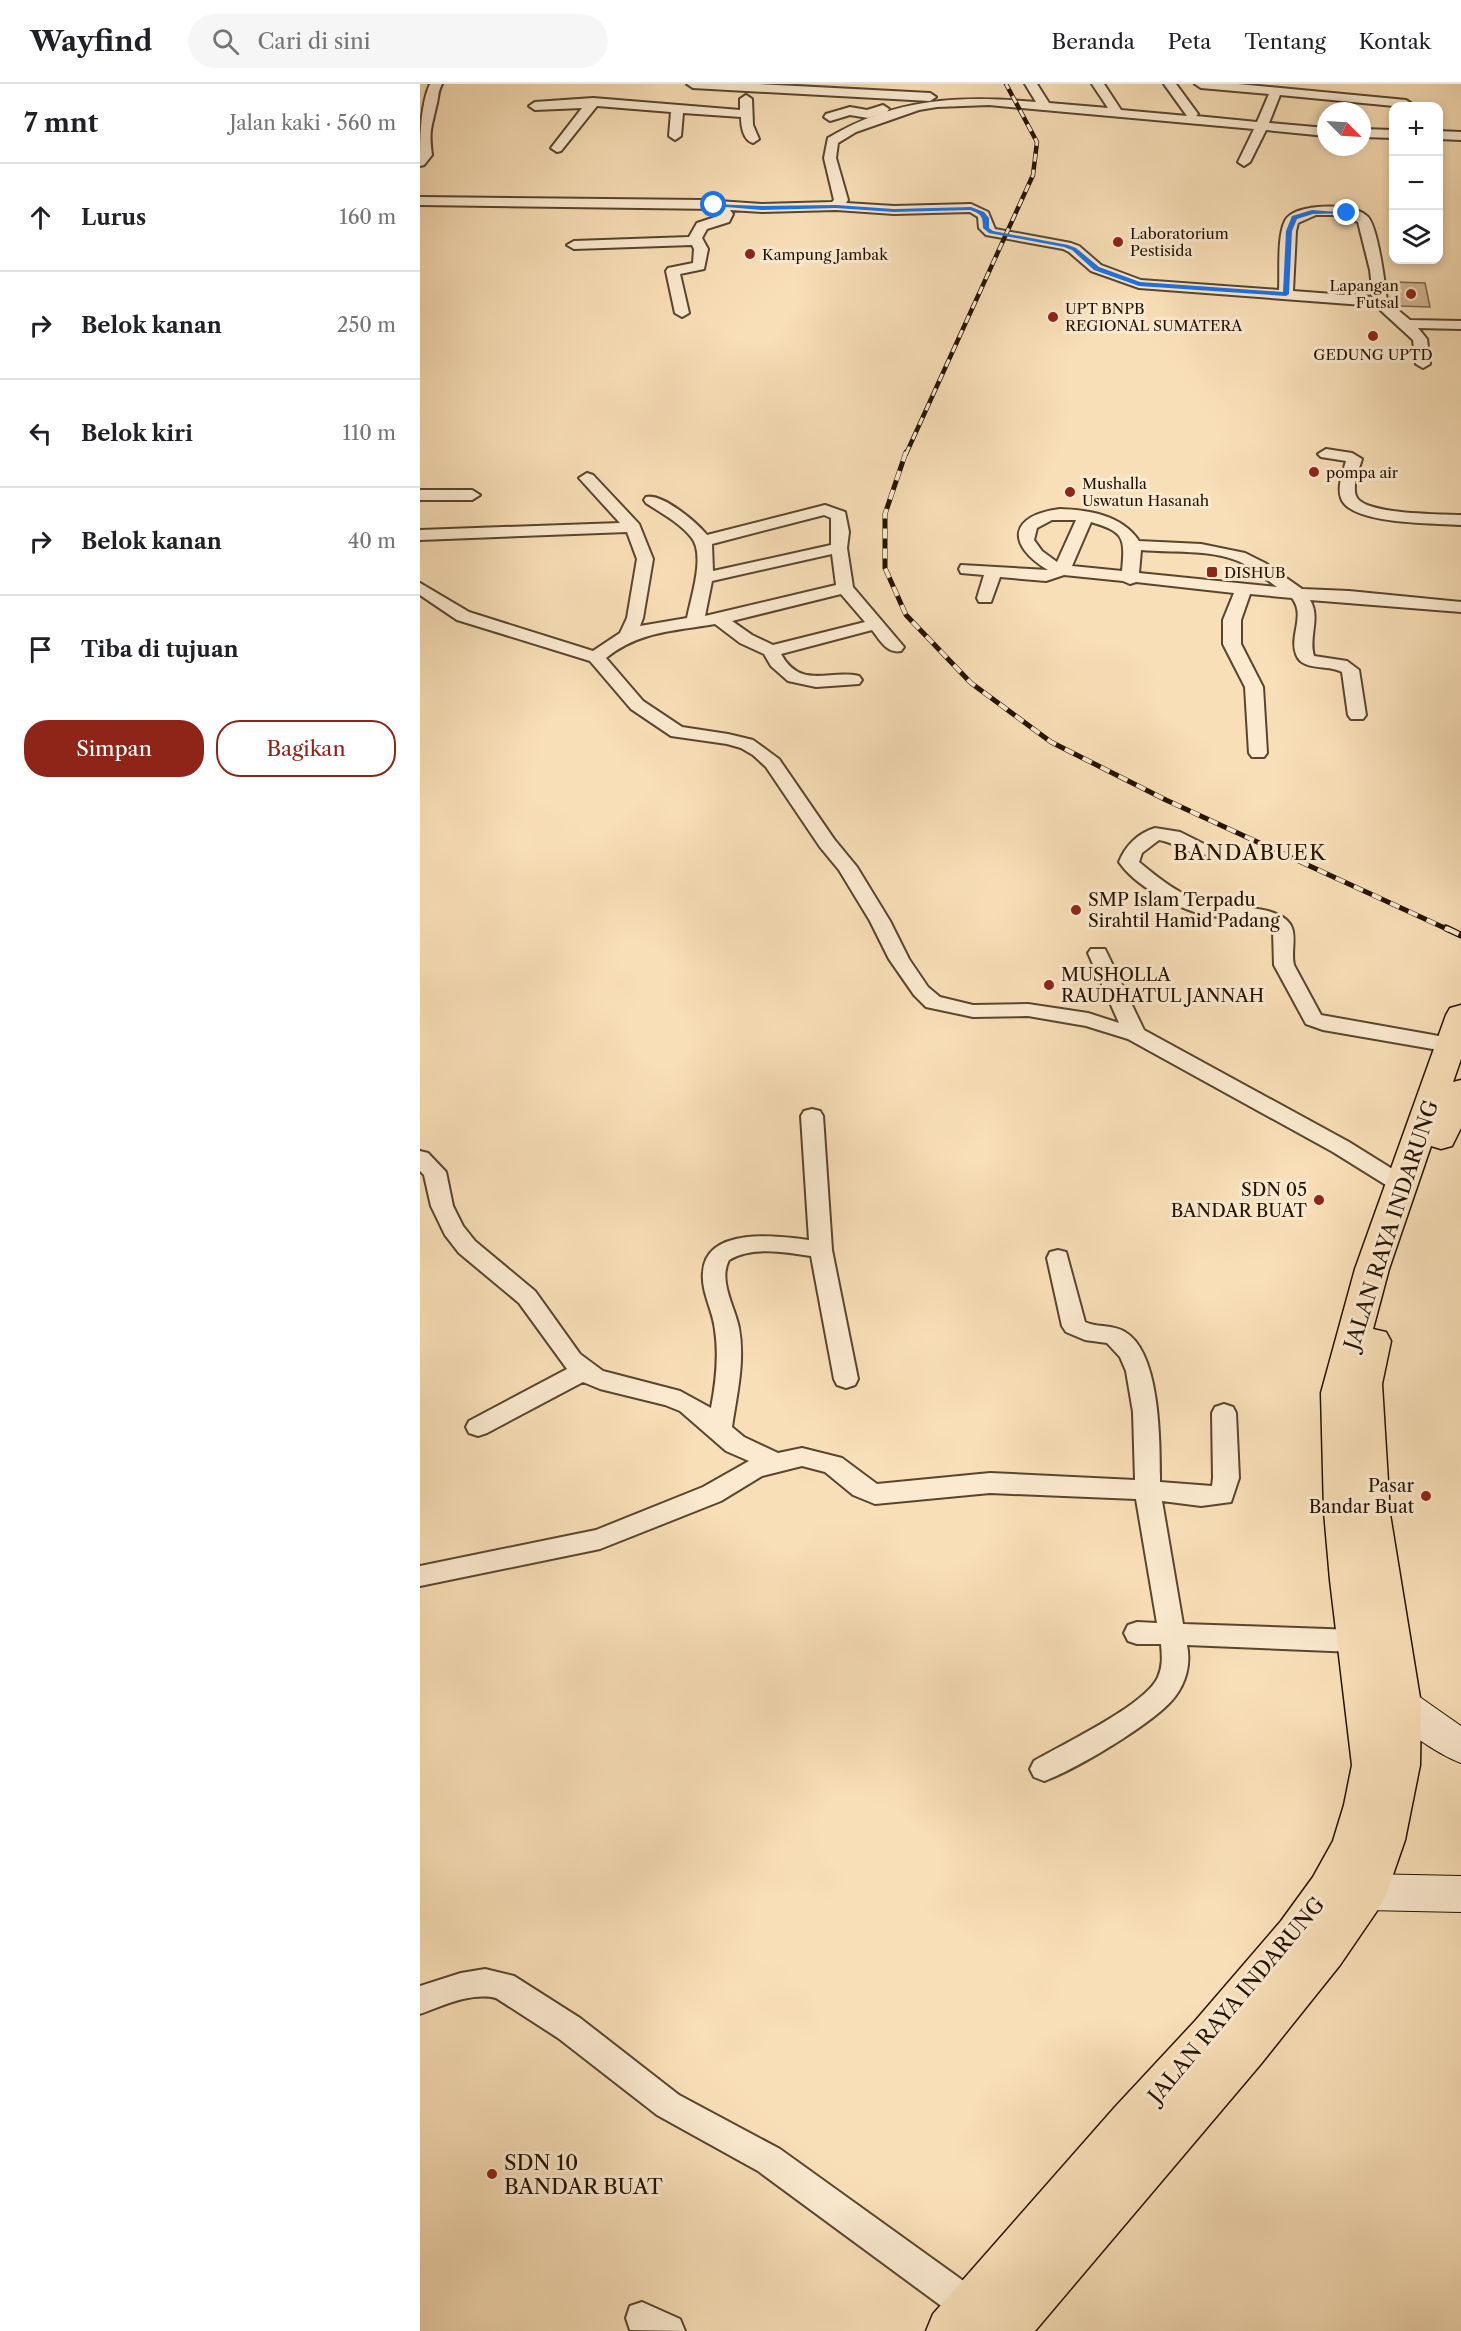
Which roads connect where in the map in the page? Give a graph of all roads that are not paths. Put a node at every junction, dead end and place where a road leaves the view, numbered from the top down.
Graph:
1 (693, 84) edge
2 (921, 84) edge
3 (981, 84) edge
4 (1031, 84) edge
5 (1098, 84) edge
6 (1170, 84) edge
7 (748, 86) edge
8 (430, 87) edge
9 (788, 88) junction
10 (1276, 91) junction
11 (909, 96) junction
12 (926, 96) junction
13 (594, 99) junction
14 (1199, 100) edge
15 (989, 101) junction
16 (965, 102) junction
17 (1328, 102) edge
18 (1389, 104) edge
19 (1371, 105) edge
20 (535, 106) dead end
21 (1045, 107) junction
22 (677, 109) junction
23 (1118, 112) junction
24 (748, 114) junction
25 (830, 117) junction
26 (1260, 127) junction
27 (1317, 131) edge
28 (1371, 133) edge
29 (1389, 134) edge
30 (1443, 135) edge
31 (675, 136) dead end
32 (1461, 136) edge
33 (422, 138) edge
34 (753, 139) dead end
35 (832, 141) junction
36 (557, 148) dead end
37 (420, 162) edge
38 (1244, 162) dead end
39 (420, 201) edge
40 (722, 206) junction
41 (836, 206) junction
42 (696, 239) junction
43 (574, 244) dead end
44 (1286, 294) junction
45 (1380, 302) junction
46 (682, 313) dead end
47 (1406, 324) junction
48 (1461, 325) edge
49 (1423, 364) dead end
50 (1326, 454) dead end
51 (587, 478) dead end
52 (420, 495) edge
53 (472, 495) dead end
54 (652, 500) dead end
55 (1085, 517) junction
56 (1461, 520) edge
57 (633, 527) junction
58 (420, 535) edge
59 (703, 541) junction
60 (1133, 544) junction
61 (838, 549) junction
62 (967, 568) dead end
63 (1062, 570) junction
64 (994, 571) junction
65 (704, 579) junction
66 (1130, 579) junction
67 (420, 588) edge
68 (845, 588) junction
69 (1244, 589) junction
70 (1298, 594) junction
71 (1349, 596) junction
72 (986, 598) dead end
73 (1461, 598) edge
74 (1461, 607) edge
75 (719, 619) junction
76 (695, 622) junction
77 (876, 624) junction
78 (628, 634) junction
79 (895, 647) dead end
80 (771, 651) junction
81 (596, 657) junction
82 (853, 680) dead end
83 (1357, 715) dead end
84 (1258, 753) dead end
85 (1201, 850) dead end
86 (1098, 953) dead end
87 (1457, 1030) edge
88 (1135, 1034) junction
89 (1461, 1090) edge
90 (812, 1116) dead end
91 (420, 1158) edge
92 (1402, 1185) junction
93 (821, 1250) junction
94 (1058, 1258) dead end
95 (585, 1370) junction
96 (846, 1379) dead end
97 (1224, 1413) dead end
98 (478, 1427) dead end
99 (719, 1429) junction
100 (774, 1462) junction
101 (1147, 1490) junction
102 (420, 1576) edge
103 (1137, 1633) dead end
104 (1172, 1634) junction
105 (1355, 1641) junction
106 (1401, 1704) junction
107 (1461, 1747) edge
108 (1044, 1769) dead end
109 (1366, 1892) junction
110 (1461, 1894) edge
111 (420, 2000) edge
112 (961, 2319) edge
113 (1003, 2331) edge

1 - 7 street
2 - 12 street
3 - 15 street
4 - 21 street
5 - 23 street
6 - 14 street
7 - 9 street
7 - 24 street
8 - 33 street
9 - 11 street
9 - 25 street
10 - 14 street
10 - 17 street
10 - 26 street
11 - 12 street
11 - 25 street
12 - 16 street
13 - 20 street
13 - 22 street
13 - 36 street
14 - 23 street
14 - 26 street
15 - 16 street
15 - 21 street
16 - 35 street
18 - 19 street
21 - 23 street
22 - 24 street
22 - 31 street
24 - 34 street
25 - 35 street
26 - 27 street
26 - 38 street
28 - 29 street
30 - 32 street
33 - 37 street
35 - 41 street
39 - 40 street
40 - 41 street
40 - 42 street
41 - 44 street
42 - 43 street
42 - 46 street
44 - 45 street
44 - 45 street
45 - 47 street
47 - 48 street
47 - 49 street
50 - 56 street
51 - 57 street
52 - 53 street
54 - 59 street
55 - 60 street
55 - 63 street
55 - 63 street
57 - 58 street
57 - 78 street
59 - 61 street
59 - 65 street
60 - 66 street
60 - 70 street
61 - 65 street
61 - 68 street
62 - 64 street
63 - 64 street
63 - 66 street
64 - 72 street
65 - 76 street
66 - 69 street
67 - 81 street
68 - 75 street
68 - 77 street
69 - 70 street
69 - 84 street
70 - 71 street
70 - 83 street
71 - 73 street
71 - 74 street
75 - 76 street
75 - 80 street
76 - 78 street
77 - 79 street
77 - 80 street
78 - 81 street
80 - 82 street
81 - 88 street
85 - 87 street
86 - 88 street
87 - 92 highway, JALAN RAYA INDARUNG
88 - 92 street
89 - 106 highway, JALAN RAYA INDARUNG
90 - 93 street
91 - 95 street
92 - 105 highway, JALAN RAYA INDARUNG
93 - 96 street
93 - 99 street
94 - 101 street
95 - 98 street
95 - 99 street
97 - 101 street
99 - 100 street
100 - 101 street
100 - 102 street
101 - 104 street
103 - 104 street
104 - 105 street
104 - 108 street
105 - 112 highway, JALAN RAYA INDARUNG
106 - 107 street
106 - 109 highway, JALAN RAYA INDARUNG
109 - 110 street
109 - 113 highway, JALAN RAYA INDARUNG
111 - 112 street

